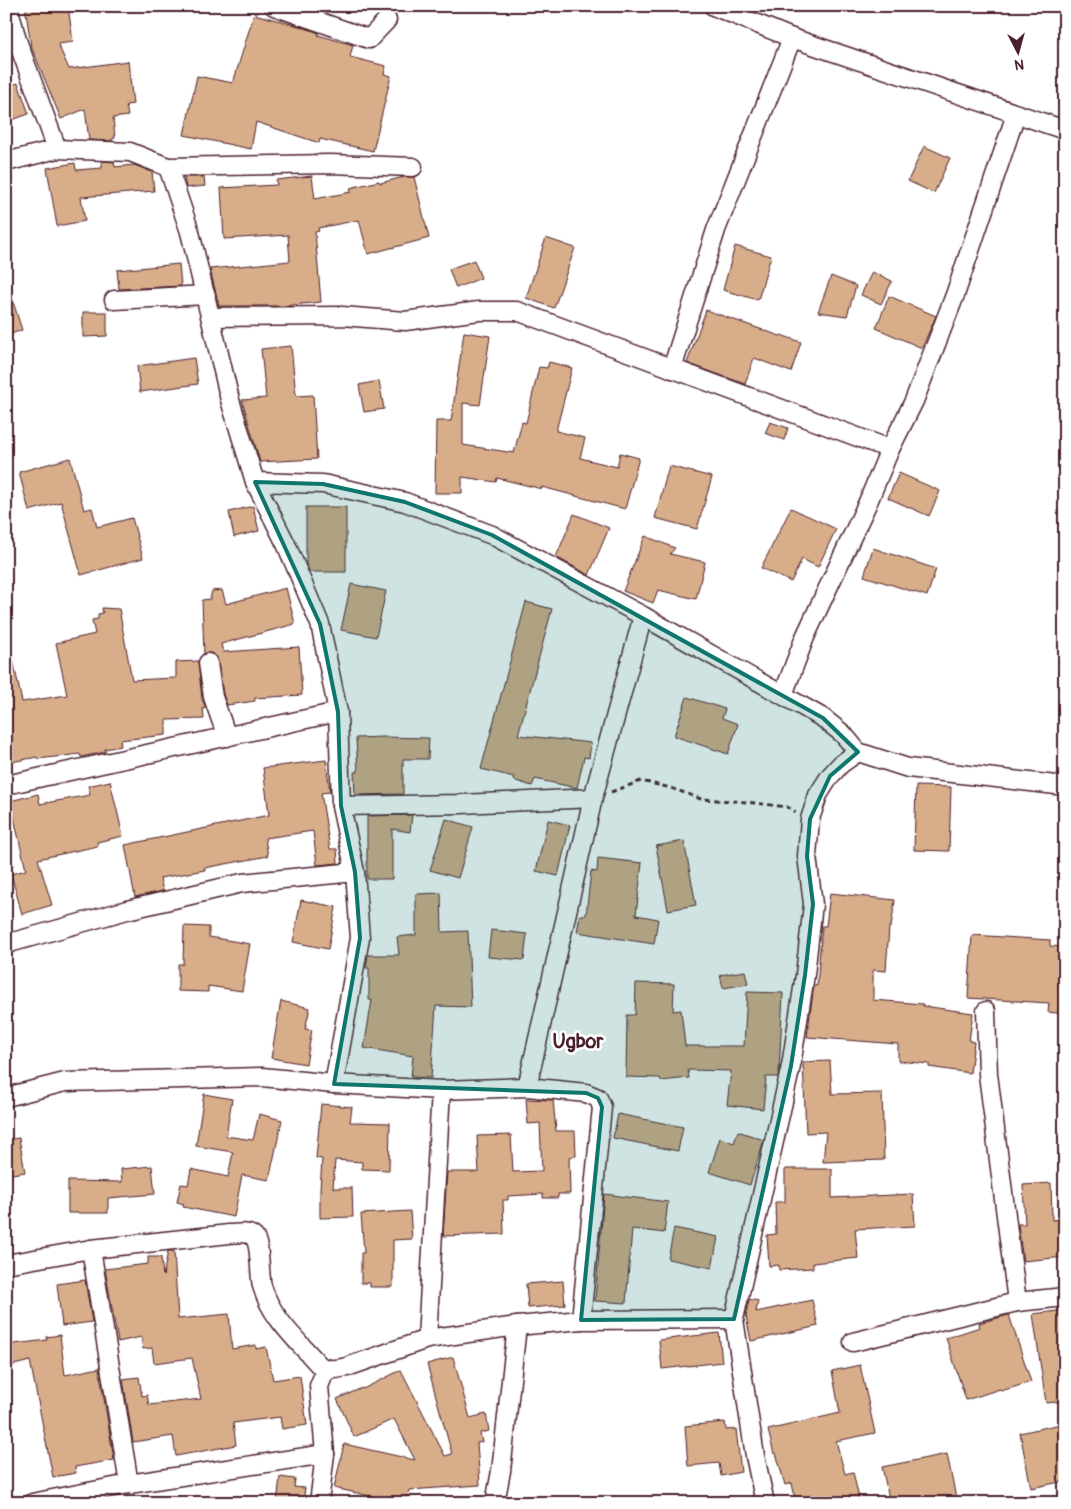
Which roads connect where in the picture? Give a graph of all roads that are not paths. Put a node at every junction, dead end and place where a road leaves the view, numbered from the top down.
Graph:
1 (8, 6) edge
2 (274, 6) edge
3 (713, 6) edge
4 (387, 20) dead end
5 (792, 38) junction
6 (1016, 114) junction
7 (1065, 130) edge
8 (57, 149) junction
9 (6, 162) edge
10 (168, 167) junction
11 (413, 167) dead end
12 (206, 296) junction
13 (114, 300) dead end
14 (211, 317) junction
15 (672, 369) junction
16 (890, 450) junction
17 (255, 482) junction
18 (642, 616) junction
19 (208, 663) dead end
20 (783, 695) junction
21 (338, 712) junction
22 (227, 736) junction
23 (858, 752) junction
24 (6, 785) edge
25 (1065, 786) edge
26 (593, 798) junction
27 (341, 806) junction
28 (355, 872) junction
29 (6, 944) edge
30 (986, 1011) dead end
31 (334, 1084) junction
32 (526, 1087) junction
33 (441, 1090) junction
34 (6, 1097) edge
35 (91, 1249) junction
36 (6, 1264) edge
37 (1065, 1297) edge
38 (1017, 1302) junction
39 (734, 1319) junction
40 (581, 1320) junction
41 (516, 1326) junction
42 (427, 1339) junction
43 (853, 1342) dead end
44 (326, 1369) junction
45 (325, 1454) junction
46 (129, 1484) junction
47 (32, 1503) edge
48 (319, 1503) edge
49 (495, 1503) edge
50 (765, 1503) edge

1 - 8 street
2 - 4 street
3 - 5 street
5 - 6 street
5 - 15 street
6 - 7 street
6 - 16 street
8 - 9 street
8 - 10 street
10 - 11 street
10 - 12 street
12 - 13 street
12 - 14 street
14 - 15 street
14 - 17 street
15 - 16 street
16 - 20 street
17 - 18 street
17 - 21 street
18 - 20 street
18 - 26 street
19 - 22 street
20 - 23 street
21 - 22 street
21 - 27 street
22 - 24 street
23 - 25 street
23 - 39 street
26 - 27 street
26 - 32 street
27 - 28 street
28 - 29 street
28 - 31 street
30 - 38 street
31 - 33 street
31 - 34 street
32 - 33 street
32 - 40 street
33 - 42 street
35 - 36 street
35 - 44 street
35 - 46 street
37 - 38 street
38 - 43 street
39 - 40 street
39 - 50 street
40 - 41 street
41 - 42 street
41 - 49 street
42 - 44 street
44 - 45 street
45 - 46 street
45 - 48 street
46 - 47 street

